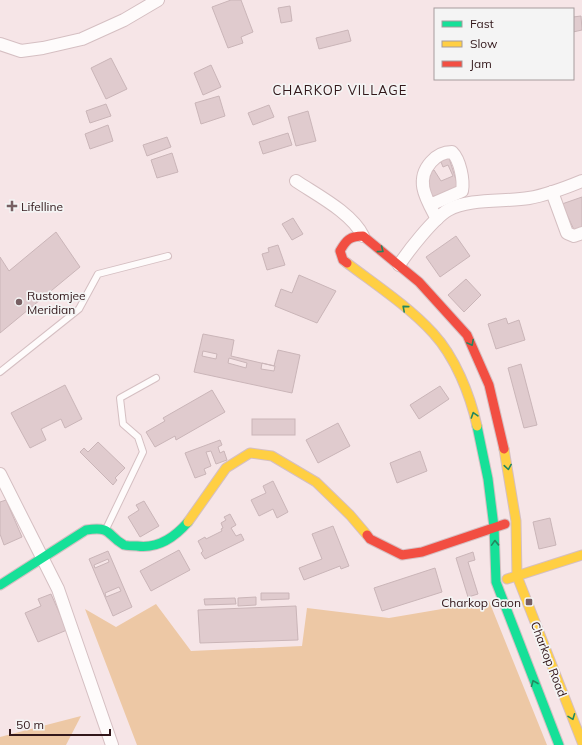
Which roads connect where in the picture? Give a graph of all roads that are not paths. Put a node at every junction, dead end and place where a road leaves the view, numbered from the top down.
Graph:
1 (158, 0) edge
2 (0, 44) edge
3 (296, 181) dead end
4 (582, 181) edge
5 (552, 192) junction
6 (430, 205) dead end
7 (437, 219) junction
8 (582, 233) edge
9 (363, 236) junction
10 (168, 256) dead end
11 (399, 265) junction
12 (0, 372) edge
13 (156, 378) dead end
14 (0, 474) edge
15 (516, 521) junction
16 (494, 527) junction
17 (105, 530) junction
18 (582, 555) edge
19 (43, 560) junction
20 (517, 576) junction
21 (496, 582) junction
22 (0, 585) edge
23 (582, 742) edge
24 (112, 745) edge
25 (559, 745) edge

1 - 2 street
3 - 9 street
4 - 5 street
5 - 7 street
5 - 8 street
6 - 7 street
7 - 11 street
9 -> 11 street
16 -> 9 street, Charkop Road
10 - 12 lane
11 -> 15 street
13 - 17 lane
14 - 19 street
15 - 16 street
15 - 20 street
16 - 17 street
21 -> 16 street, Charkop Road
17 - 19 street
18 - 20 street
19 - 22 street
19 - 24 street
20 - 21 street
20 -> 23 street, Charkop Road
25 -> 21 street, Charkop Road

